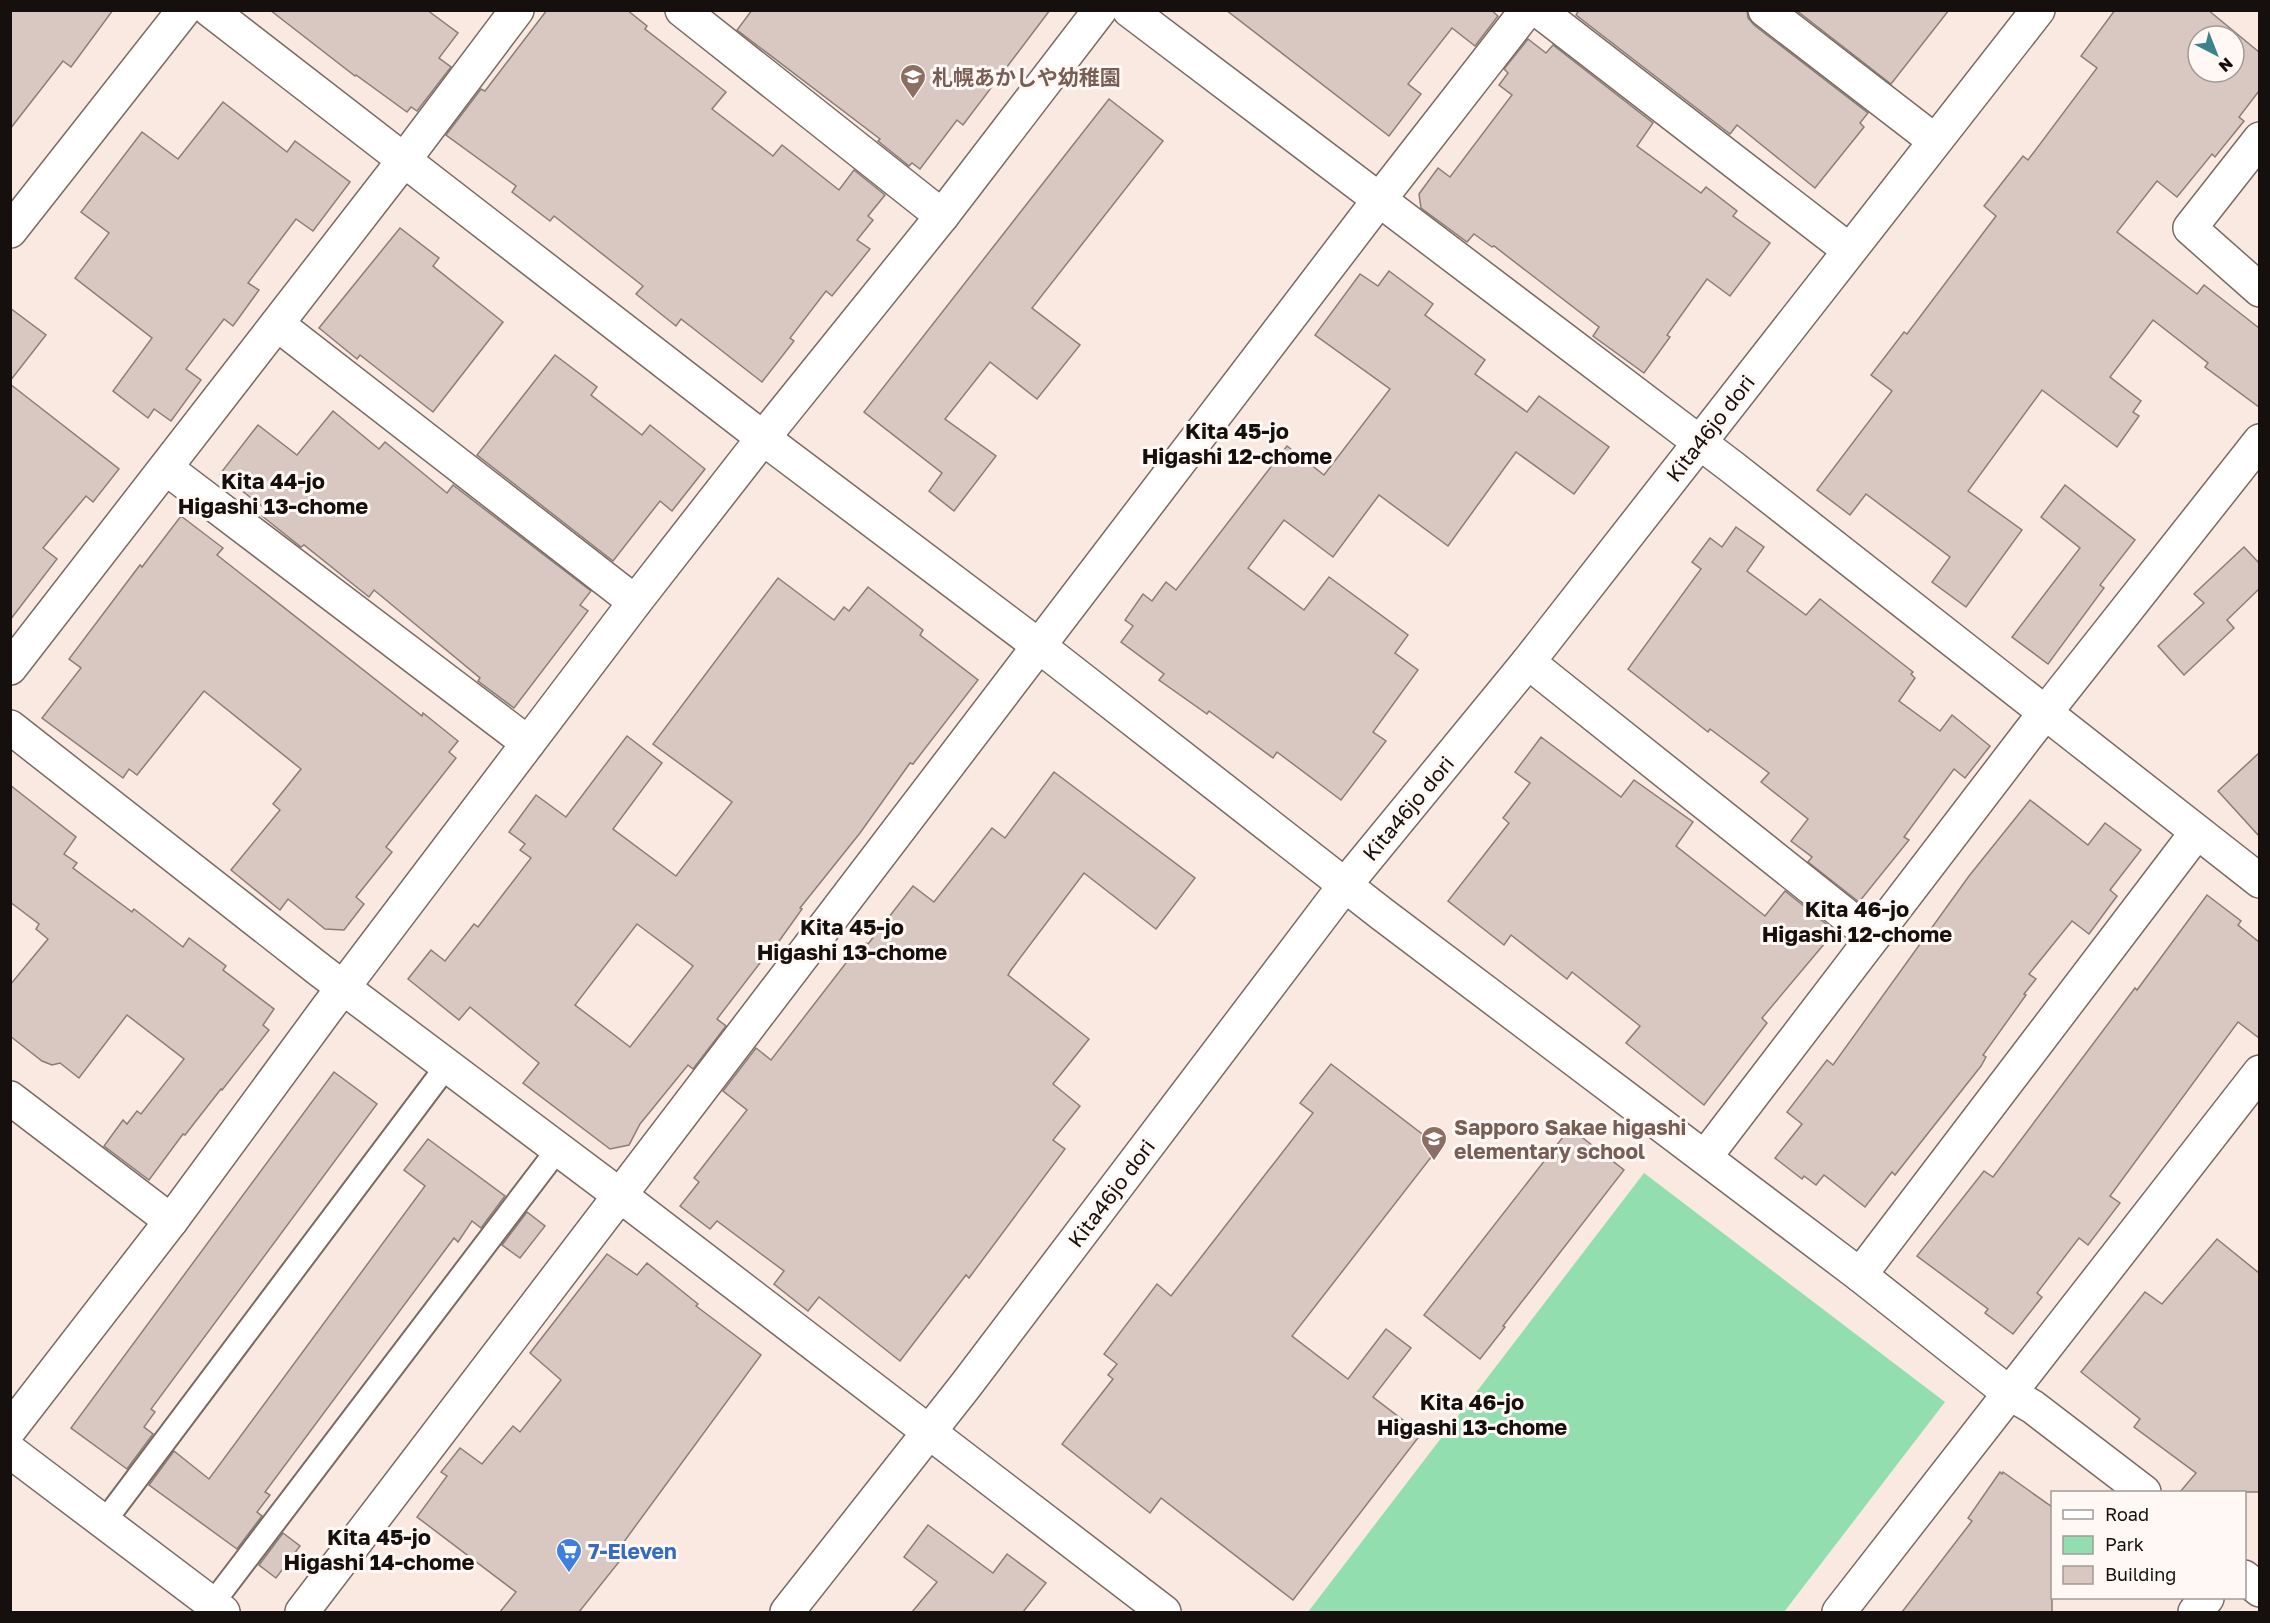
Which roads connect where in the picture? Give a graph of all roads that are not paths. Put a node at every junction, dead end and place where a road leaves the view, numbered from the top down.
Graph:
1 (184, 10) edge
2 (210, 10) edge
3 (517, 10) edge
4 (682, 10) edge
5 (1100, 10) edge
6 (1129, 10) edge
7 (1527, 10) edge
8 (1538, 10) edge
9 (1765, 10) edge
10 (2038, 10) edge
11 (2259, 139) edge
12 (1935, 141) junction
13 (404, 160) junction
14 (1379, 201) junction
15 (942, 216) junction
16 (10, 231) edge
17 (1849, 250) junction
18 (2259, 290) edge
19 (277, 324) junction
20 (763, 438) junction
21 (2259, 441) edge
22 (1699, 442) junction
23 (166, 468) junction
24 (635, 602) junction
25 (1039, 646) junction
26 (1528, 662) junction
27 (10, 668) edge
28 (2044, 714) junction
29 (10, 727) edge
30 (528, 743) junction
31 (2197, 832) junction
32 (2259, 881) edge
33 (1345, 885) junction
34 (1873, 937) junction
35 (343, 988) junction
36 (446, 1067) junction
37 (2259, 1072) edge
38 (10, 1098) edge
39 (558, 1149) junction
40 (1705, 1157) junction
41 (621, 1196) junction
42 (171, 1221) junction
43 (1860, 1275) junction
44 (2009, 1393) junction
45 (10, 1428) edge
46 (928, 1432) junction
47 (10, 1451) edge
48 (2143, 1491) edge
49 (104, 1522) junction
50 (2246, 1578) edge
51 (2259, 1590) edge
52 (2206, 1599) edge
53 (218, 1608) edge
54 (302, 1612) edge
55 (787, 1612) edge
56 (1164, 1612) edge
57 (1839, 1612) edge
58 (2195, 1612) edge

1 - 16 street
2 - 13 street
3 - 13 street
4 - 15 street
5 - 15 street
6 - 14 street
7 - 14 street
8 - 17 street
9 - 12 street
10 - 12 street, Kita46jo dori
11 - 18 street
12 - 17 street, Kita46jo dori
13 - 19 street
13 - 20 street
14 - 22 street
14 - 25 street
15 - 20 street
17 - 22 street, Kita46jo dori
19 - 23 street
19 - 24 street
20 - 24 street
20 - 25 street
21 - 28 street
22 - 26 street, Kita46jo dori
22 - 28 street
23 - 27 street
23 - 30 street
24 - 30 street
25 - 33 street
25 - 41 street
26 - 33 street, Kita46jo dori
26 - 34 street
28 - 31 street
28 - 34 street
29 - 35 street
30 - 35 street
31 - 32 street
31 - 43 street
33 - 40 street
33 - 46 street, Kita46jo dori
34 - 40 street
35 - 36 street
35 - 42 street
36 - 39 street
36 - 49 lane
37 - 44 street
38 - 42 street
39 - 41 street
39 - 53 lane
40 - 43 street
41 - 46 street
41 - 54 street
42 - 45 street
43 - 44 street
44 - 48 street
44 - 57 street
46 - 55 street, Kita46jo dori
46 - 56 street
47 - 49 street
49 - 53 street
50 - 51 street
52 - 58 street

